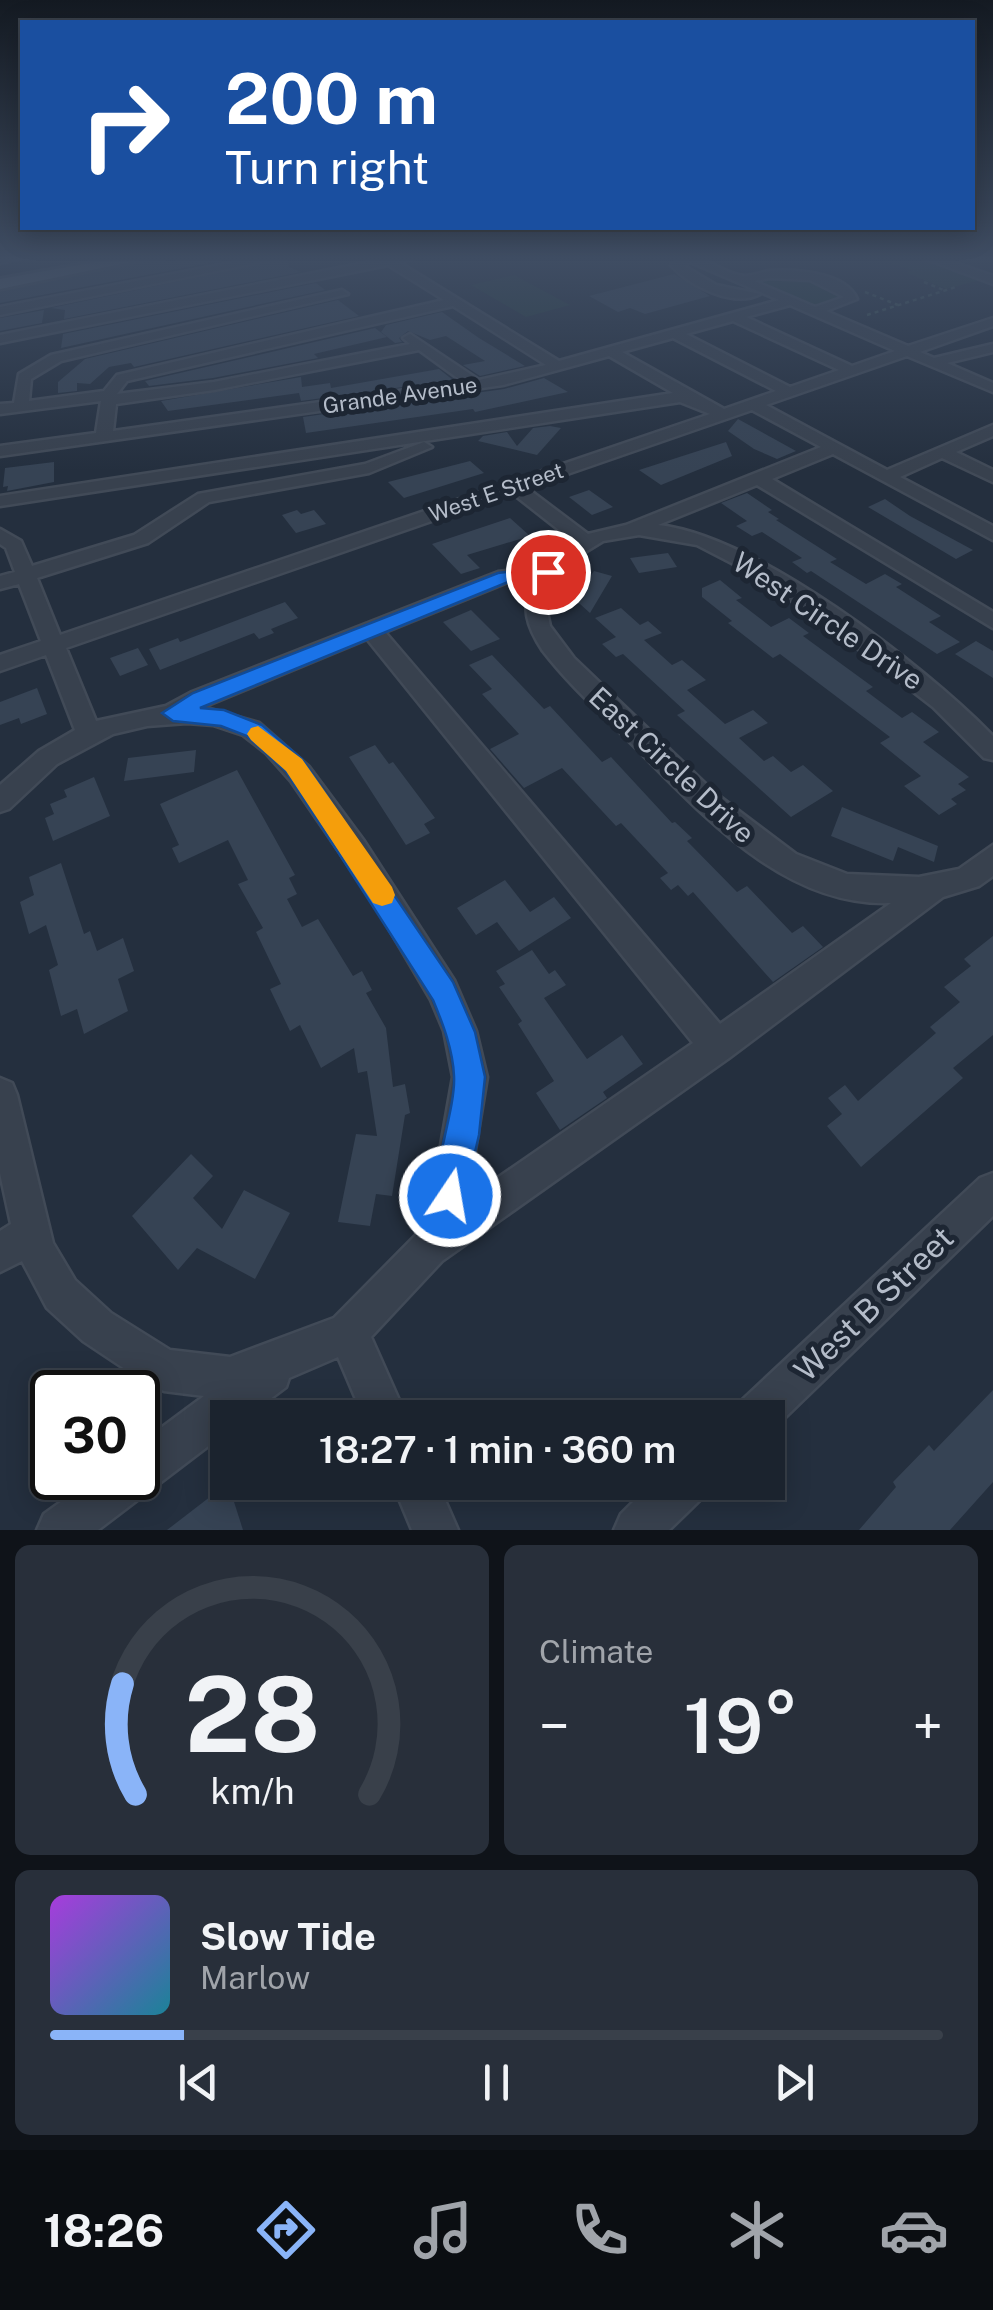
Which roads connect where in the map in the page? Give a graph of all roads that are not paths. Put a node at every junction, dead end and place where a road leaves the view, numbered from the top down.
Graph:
1 (47, 328) edge
2 (234, 328) edge
3 (289, 328) edge
4 (394, 328) edge
5 (497, 328) edge
6 (695, 328) edge
7 (760, 328) edge
8 (854, 328) edge
9 (975, 328) edge
10 (675, 334) junction
11 (0, 338) edge
12 (420, 346) junction
13 (993, 348) edge
14 (612, 352) junction
15 (908, 352) junction
16 (934, 362) junction
17 (558, 367) junction
18 (852, 370) junction
19 (475, 384) junction
20 (993, 388) edge
21 (789, 392) junction
22 (108, 398) junction
23 (692, 398) junction
24 (753, 404) junction
25 (22, 406) junction
26 (0, 409) edge
27 (723, 415) junction
28 (993, 430) edge
29 (451, 434) junction
30 (104, 436) junction
31 (834, 448) junction
32 (0, 451) edge
33 (942, 452) junction
34 (887, 476) junction
35 (993, 477) edge
36 (758, 478) junction
37 (514, 486) junction
38 (0, 501) edge
39 (624, 532) junction
40 (993, 534) edge
41 (4, 536) edge
42 (584, 540) junction
43 (548, 572) junction
44 (26, 575) junction
45 (0, 583) edge
46 (993, 621) edge
47 (371, 630) junction
48 (54, 644) junction
49 (0, 662) edge
50 (173, 713) junction
51 (88, 732) junction
52 (993, 751) edge
53 (13, 776) edge
54 (0, 802) edge
55 (990, 867) edge
56 (936, 886) junction
57 (718, 1046) junction
58 (0, 1095) edge
59 (993, 1190) edge
60 (16, 1243) edge
61 (429, 1248) junction
62 (348, 1332) junction
63 (291, 1358) junction
64 (378, 1400) edge
65 (773, 1400) edge
66 (160, 1456) edge
67 (101, 1500) edge
68 (422, 1500) edge
69 (668, 1500) edge
70 (60, 1530) edge
71 (435, 1530) edge
72 (637, 1530) edge

1 - 11 street
2 - 25 street
3 - 22 street
4 - 12 street
5 - 17 street
6 - 10 street, Grande Avenue
7 - 18 street
8 - 15 street
9 - 15 street, West E Street
10 - 14 street, Grande Avenue
10 - 21 street
12 - 19 street
12 - 22 street
13 - 16 street
14 - 17 street, Grande Avenue
14 - 23 street
15 - 16 street
15 - 18 street, West E Street
16 - 20 street
17 - 19 street, Grande Avenue
18 - 21 street, West E Street
19 - 30 street, Grande Avenue
21 - 24 street, West E Street
22 - 25 street
22 - 30 street
23 - 27 street
23 - 29 street
24 - 27 street, West E Street
24 - 31 street
25 - 26 street
27 - 37 street, West E Street
28 - 33 street
29 - 38 street
29 - 44 street
30 - 32 street, Grande Avenue
31 - 34 street
31 - 36 street
33 - 34 street
33 - 35 street
34 - 40 street
36 - 39 street
36 - 46 street
37 - 42 street
37 - 48 street, West E Street
39 - 42 street, West Circle Drive
39 - 52 street, West Circle Drive
41 - 44 street
42 - 43 street
43 - 47 street
43 - 56 street, East Circle Drive
44 - 45 street
44 - 48 street
47 - 50 street
47 - 57 street
48 - 49 street, West E Street
48 - 51 street
50 - 51 street
50 - 61 street
51 - 53 street
53 - 54 street
55 - 56 street, East Circle Drive
56 - 57 street
57 - 61 street
58 - 60 street
59 - 65 street, West B Street
60 - 63 street
61 - 62 street
62 - 63 street
62 - 64 street
63 - 66 street
67 - 70 street
68 - 71 street
69 - 72 street

